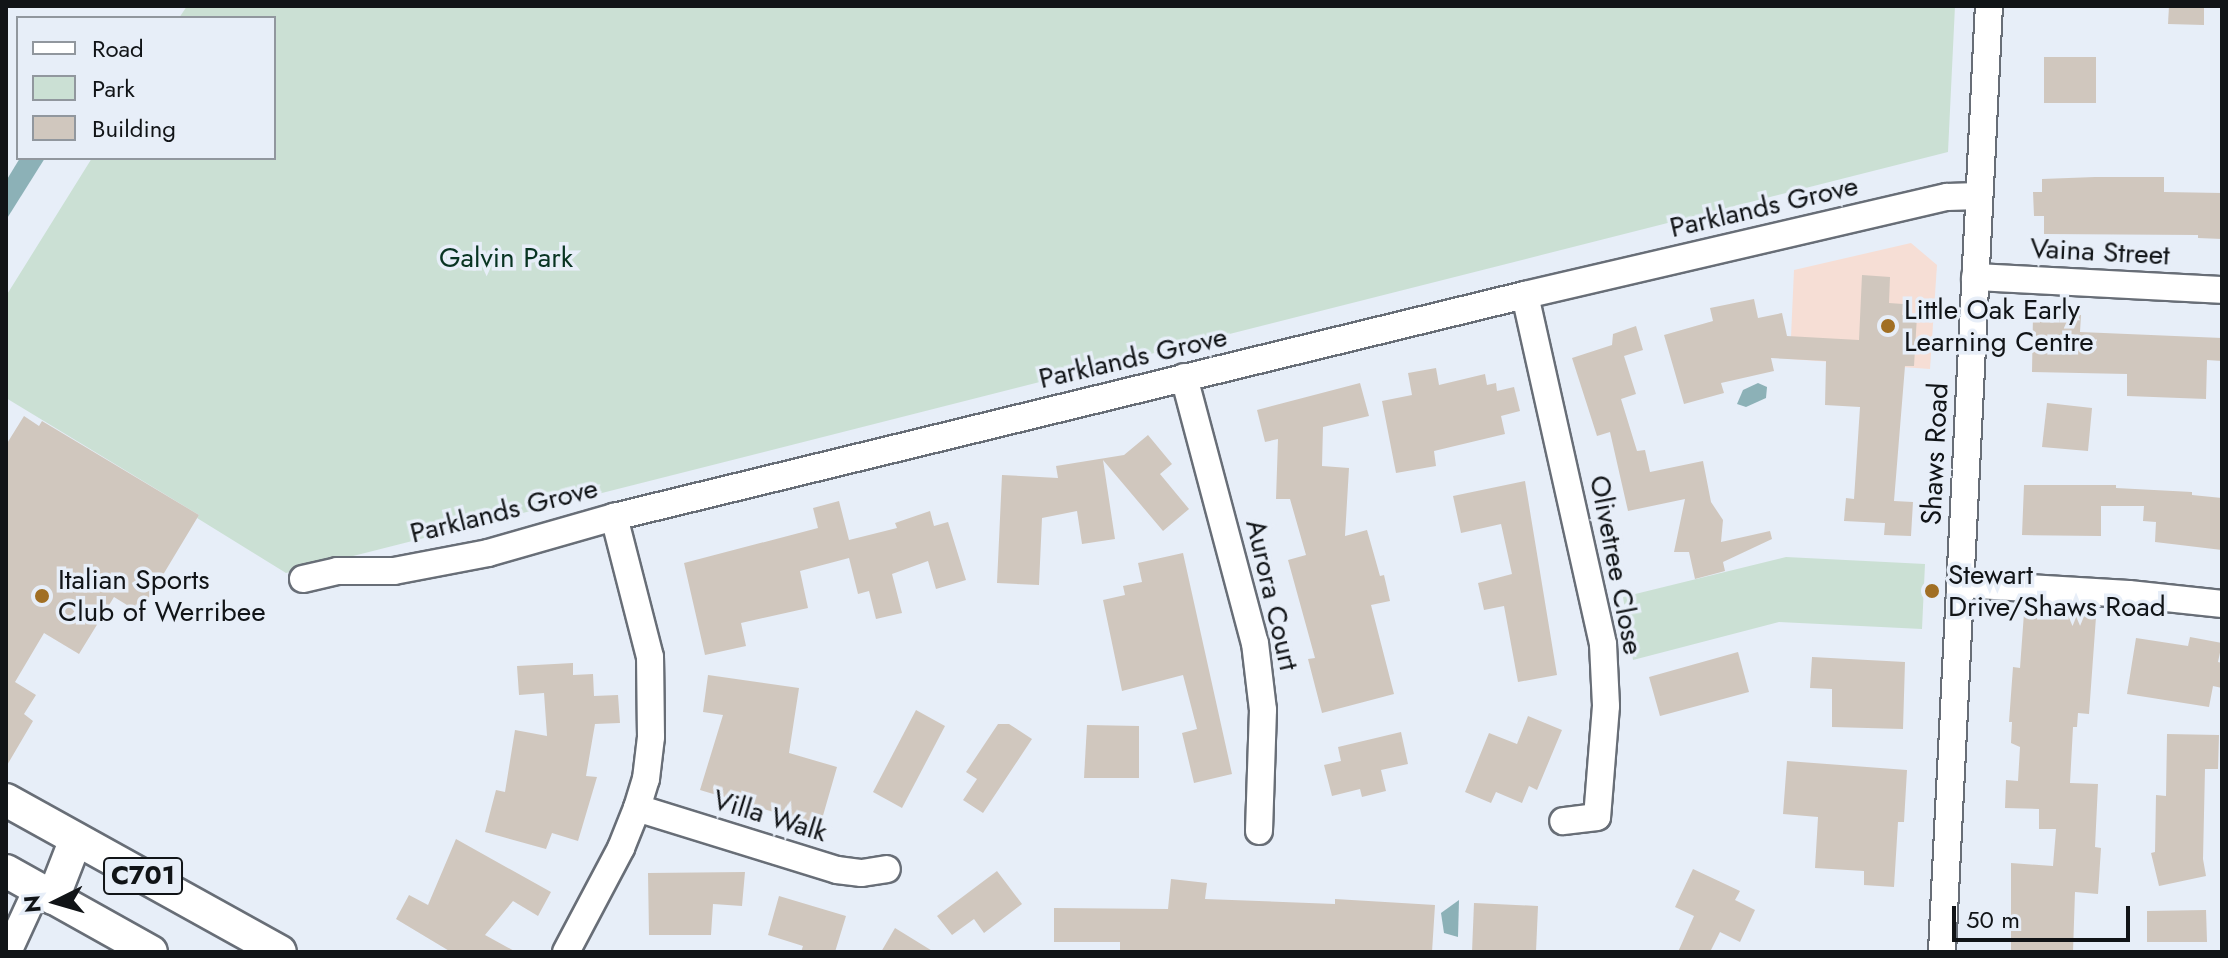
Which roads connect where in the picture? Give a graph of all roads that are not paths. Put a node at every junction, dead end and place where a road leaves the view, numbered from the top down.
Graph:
1 (1989, 6) edge
2 (1979, 196) junction
3 (1975, 277) junction
4 (2222, 290) edge
5 (1525, 295) junction
6 (1184, 377) junction
7 (614, 517) junction
8 (303, 579) dead end
9 (1961, 584) junction
10 (2222, 604) edge
11 (6, 800) edge
12 (637, 808) junction
13 (1563, 821) dead end
14 (1259, 831) dead end
15 (76, 839) junction
16 (887, 869) dead end
17 (6, 871) edge
18 (45, 893) junction
19 (8, 952) edge
20 (18, 952) edge
21 (151, 952) edge
22 (280, 952) edge
23 (566, 952) edge
24 (1942, 952) edge

1 - 2 street, Shaws Road
2 - 3 street, Shaws Road
2 - 5 street, Parklands Grove
3 - 4 street, Vaina Street
3 - 9 street, Shaws Road
5 - 6 street, Parklands Grove
5 - 13 street, Olivetree Close
6 - 7 street, Parklands Grove
6 - 14 street, Aurora Court
7 - 8 street, Parklands Grove
7 - 12 street
9 - 10 street
9 - 24 street, Shaws Road
11 - 15 main road, C701
12 - 16 street, Villa Walk
12 - 23 street
15 - 18 main road
15 - 22 main road, C701
17 - 18 main road, C701
18 - 19 street
18 - 20 street
18 - 21 main road, C701

